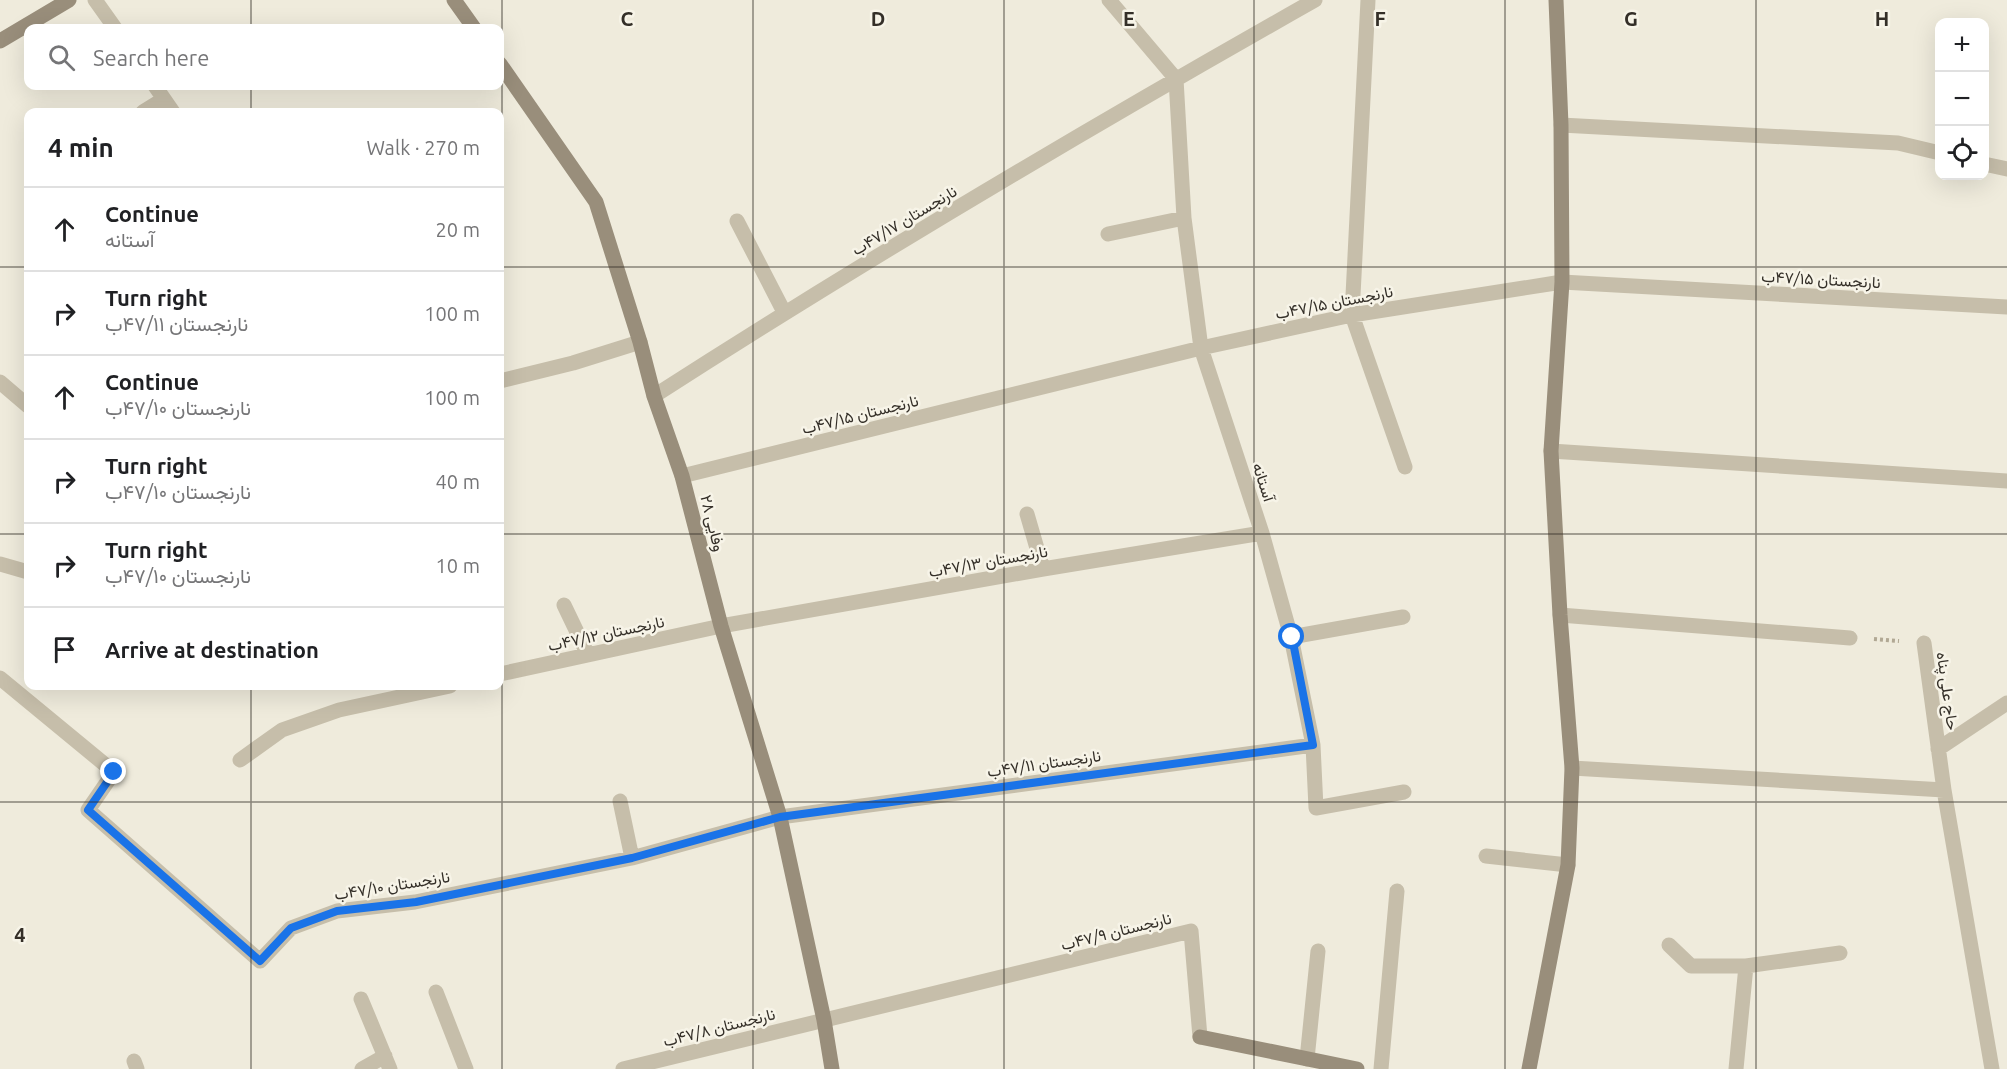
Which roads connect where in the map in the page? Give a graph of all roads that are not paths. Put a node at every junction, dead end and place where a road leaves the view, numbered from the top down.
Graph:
1 (69, 0) edge
2 (95, 0) edge
3 (454, 0) edge
4 (1109, 0) edge
5 (1315, 0) edge
6 (1368, 0) edge
7 (1556, 0) edge
8 (29, 24) edge
9 (112, 24) edge
10 (471, 24) edge
11 (24, 27) edge
12 (0, 41) edge
13 (504, 70) edge
14 (1176, 79) junction
15 (158, 90) edge
16 (165, 99) junction
17 (150, 108) edge
18 (171, 108) edge
19 (1561, 125) junction
20 (1935, 152) edge
21 (1989, 165) edge
22 (2007, 169) edge
23 (1184, 218) junction
24 (737, 221) dead end
25 (1108, 234) dead end
26 (1562, 282) junction
27 (2007, 307) edge
28 (784, 312) junction
29 (1352, 315) junction
30 (640, 342) junction
31 (1201, 348) junction
32 (504, 380) edge
33 (0, 382) edge
34 (654, 396) junction
35 (24, 403) edge
36 (1551, 451) junction
37 (1405, 467) dead end
38 (682, 476) junction
39 (2007, 482) edge
40 (1027, 514) dead end
41 (1262, 533) junction
42 (0, 564) edge
43 (1043, 569) junction
44 (24, 571) edge
45 (564, 605) dead end
46 (1560, 615) junction
47 (1403, 617) dead end
48 (721, 626) junction
49 (1292, 637) junction
50 (1850, 638) road end
51 (1924, 643) road end
52 (588, 655) junction
53 (504, 673) edge
54 (0, 678) edge
55 (432, 690) edge
56 (2007, 703) edge
57 (1313, 745) junction
58 (1938, 749) junction
59 (240, 760) dead end
60 (1572, 768) junction
61 (1944, 790) junction
62 (1404, 792) dead end
63 (620, 801) dead end
64 (780, 817) junction
65 (1486, 856) dead end
66 (632, 858) junction
67 (1568, 865) junction
68 (1397, 891) dead end
69 (1669, 945) dead end
70 (1318, 951) dead end
71 (1840, 953) dead end
72 (1746, 966) junction
73 (436, 992) dead end
74 (361, 999) dead end
75 (824, 1020) junction
76 (1307, 1059) junction
77 (388, 1062) edge
78 (362, 1069) edge
79 (466, 1069) edge
80 (623, 1069) edge
81 (832, 1069) edge
82 (1357, 1069) edge
83 (1381, 1069) edge
84 (1529, 1069) edge
85 (1736, 1069) edge
86 (1992, 1069) edge

1 - 8 street
2 - 9 street
3 - 10 street
4 - 14 street
5 - 14 street, نارنجستان ۴۷/۱۷ب
6 - 29 street
7 - 19 street
11 - 12 street
13 - 30 street, وفایی ۲۸
14 - 23 street, آستانه
14 - 28 street, نارنجستان ۴۷/۱۷ب
15 - 16 street
16 - 17 street
16 - 18 street
19 - 20 street
19 - 26 street
21 - 22 street
23 - 25 street
23 - 31 street, آستانه
24 - 28 street
26 - 27 street, نارنجستان ۴۷/۱۵ب
26 - 29 street, نارنجستان ۴۷/۱۵ب
26 - 36 street
28 - 34 street, نارنجستان ۴۷/۱۷ب
29 - 31 street, نارنجستان ۴۷/۱۵ب
29 - 37 street
30 - 32 street
30 - 34 street, وفایی ۲۸
31 - 38 street, نارنجستان ۴۷/۱۵ب
31 - 41 street, آستانه
33 - 35 street
34 - 38 street, وفایی ۲۸
36 - 39 street
36 - 46 street
38 - 48 street, وفایی ۲۸
40 - 43 street
41 - 43 street, نارنجستان ۴۷/۱۳ب
41 - 49 street, آستانه
42 - 44 street
43 - 48 street, نارنجستان ۴۷/۱۳ب
45 - 52 street
46 - 50 street
46 - 60 street
47 - 49 street
48 - 52 street, نارنجستان ۴۷/۱۲ب
48 - 64 street, وفایی ۲۸
49 - 57 street, آستانه
51 - 58 street, حاج علی پناه
52 - 53 street, نارنجستان ۴۷/۱۲ب
54 - 66 street, نارنجستان ۴۷/۱۰ب
55 - 59 street
56 - 58 street
57 - 62 street, آستانه
57 - 64 street, نارنجستان ۴۷/۱۱ب
58 - 61 street, حاج علی پناه
60 - 61 street
60 - 67 street
61 - 86 street, حاج علی پناه
63 - 66 street
64 - 66 street, نارنجستان ۴۷/۱۰ب
64 - 75 street, وفایی ۲۸
65 - 67 street
67 - 84 street
68 - 83 street
69 - 72 street
70 - 76 street
71 - 72 street
72 - 85 street
73 - 79 street
74 - 77 street
75 - 76 street, نارنجستان ۴۷/۹ب
75 - 80 street, نارنجستان ۴۷/۸ب
75 - 81 street, وفایی ۲۸
76 - 82 street, نارنجستان ۴۷/۹ب
77 - 78 street

